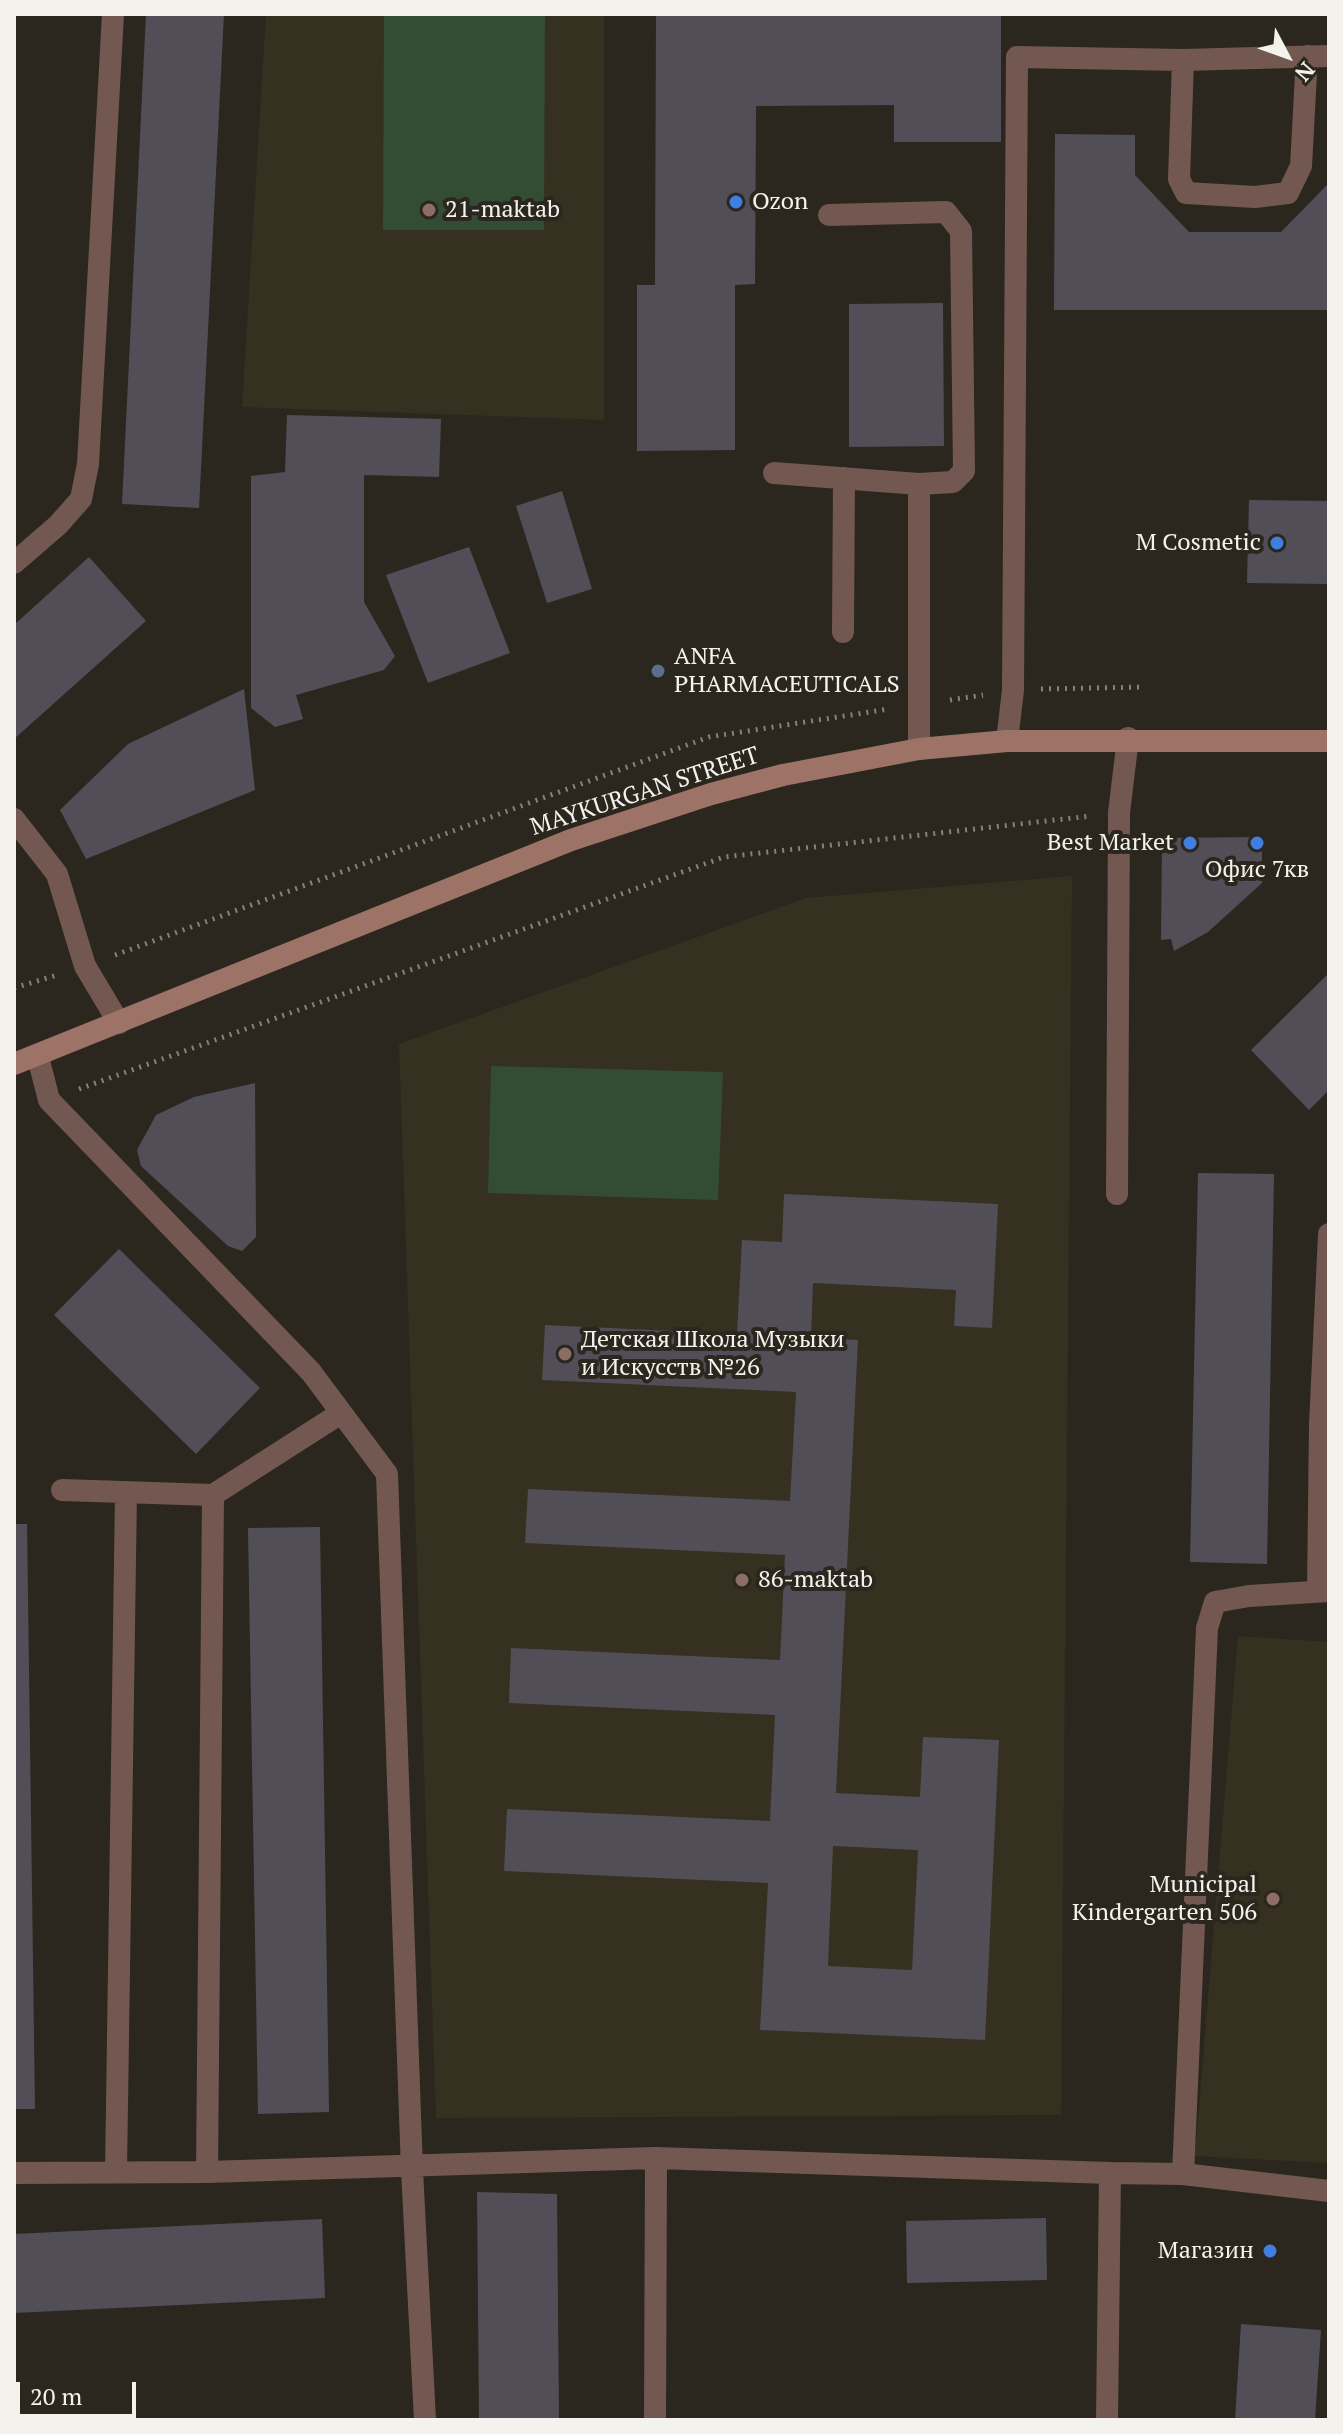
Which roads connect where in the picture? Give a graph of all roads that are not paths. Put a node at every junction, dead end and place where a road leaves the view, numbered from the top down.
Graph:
1 (113, 14) edge
2 (1318, 56) edge
3 (1183, 60) junction
4 (829, 215) dead end
5 (774, 473) dead end
6 (844, 478) junction
7 (919, 484) junction
8 (14, 563) edge
9 (843, 632) dead end
10 (1128, 738) junction
11 (1007, 741) junction
12 (1329, 741) edge
13 (919, 749) junction
14 (14, 819) edge
15 (119, 1023) junction
16 (38, 1057) junction
17 (14, 1064) edge
18 (1117, 1194) dead end
19 (1329, 1234) edge
20 (341, 1413) junction
21 (62, 1490) dead end
22 (126, 1492) junction
23 (213, 1495) junction
24 (1323, 1591) edge
25 (656, 2158) junction
26 (412, 2164) junction
27 (116, 2172) junction
28 (207, 2172) junction
29 (14, 2173) edge
30 (1110, 2173) junction
31 (1183, 2174) junction
32 (1329, 2191) edge
33 (425, 2420) edge
34 (655, 2420) edge
35 (1107, 2420) edge

1 - 8 lane
2 - 3 lane
2 - 3 lane
3 - 11 lane
4 - 7 lane
5 - 6 lane
6 - 7 lane
6 - 9 lane
7 - 13 lane
10 - 11 main road, MAYKURGAN STREET
10 - 12 main road, MAYKURGAN STREET
10 - 18 lane
11 - 13 main road, MAYKURGAN STREET
13 - 15 main road, MAYKURGAN STREET
14 - 15 lane
15 - 16 main road, MAYKURGAN STREET
16 - 17 main road, MAYKURGAN STREET
16 - 20 lane
19 - 24 lane
20 - 23 lane
20 - 26 lane
21 - 22 lane
22 - 23 lane
22 - 27 lane
23 - 28 lane
24 - 31 lane
25 - 26 lane
25 - 30 lane
25 - 34 lane
26 - 28 lane
26 - 33 lane
27 - 28 lane
27 - 29 lane
30 - 31 lane
30 - 35 lane
31 - 32 lane

